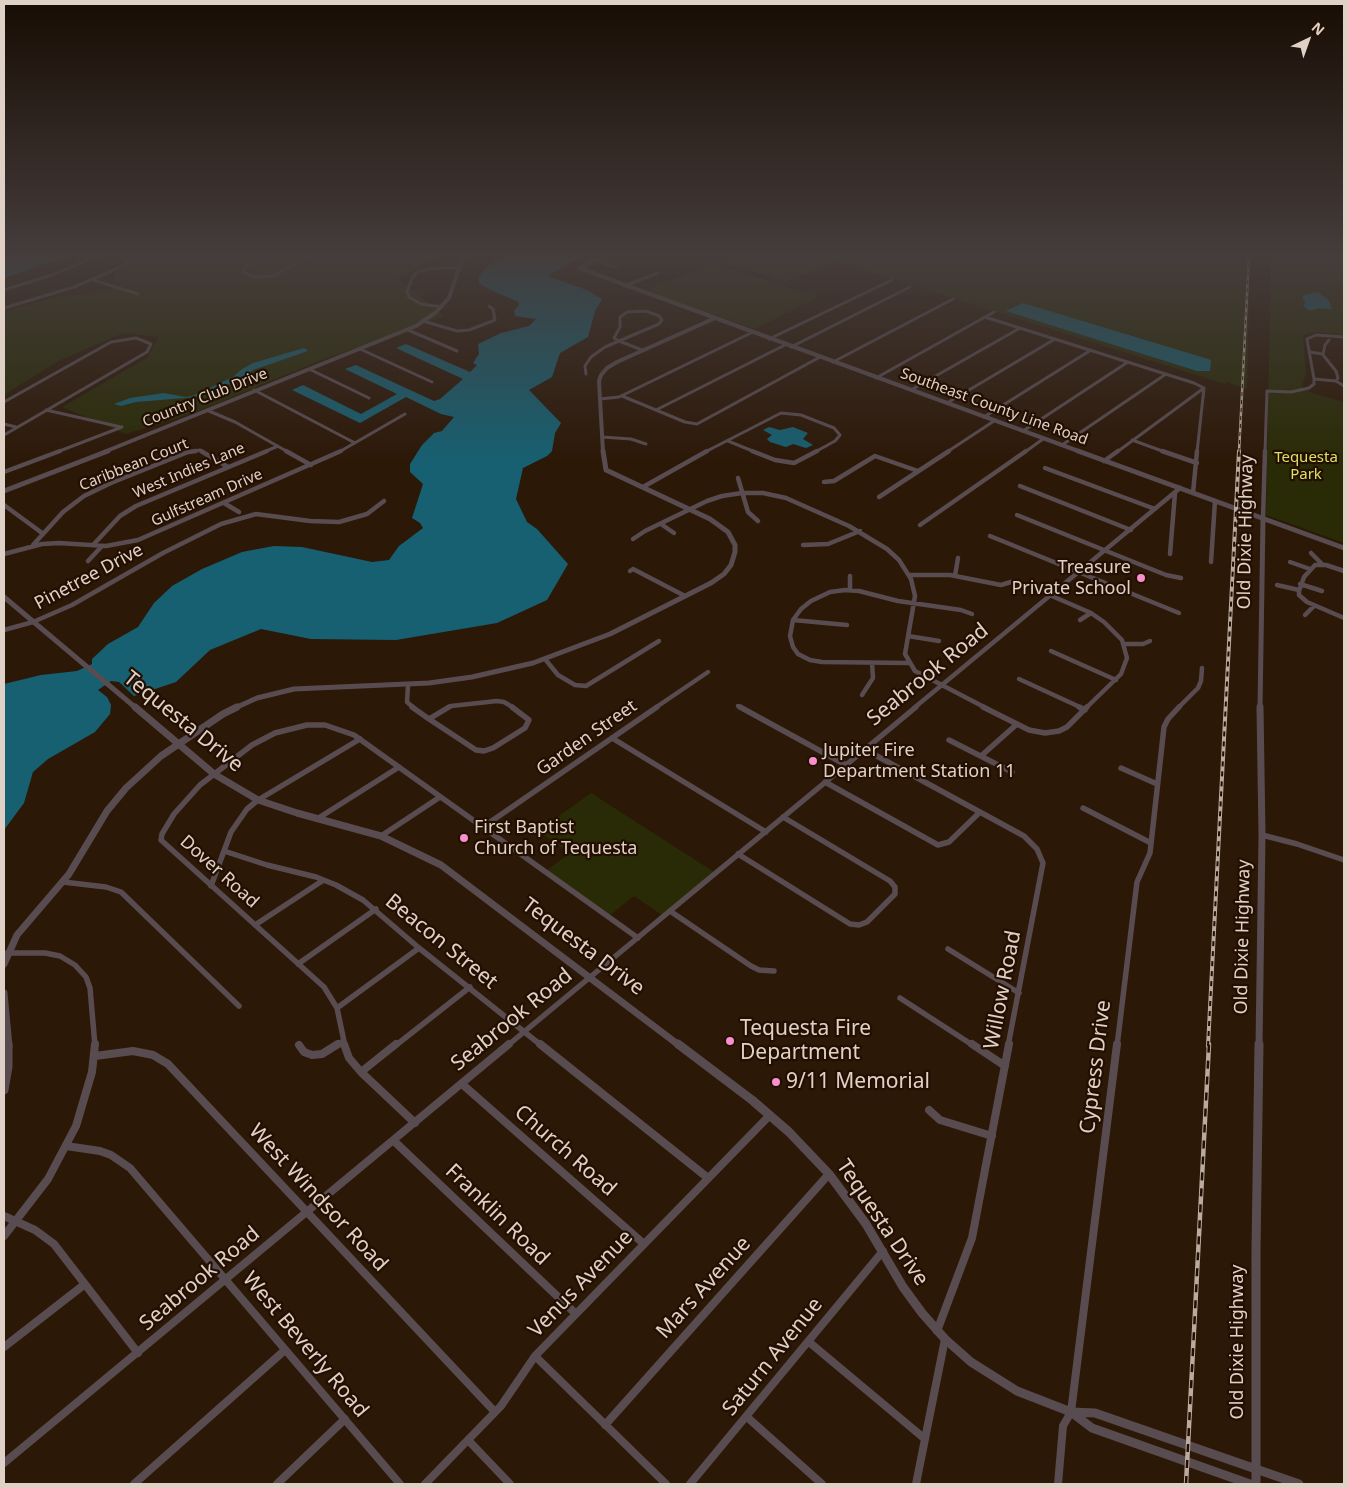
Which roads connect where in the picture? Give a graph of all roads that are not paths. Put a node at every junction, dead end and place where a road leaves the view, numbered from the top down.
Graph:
1 (417, 325) edge
2 (437, 325) edge
3 (481, 325) edge
4 (620, 325) edge
5 (656, 325) edge
6 (696, 325) edge
7 (733, 325) edge
8 (797, 325) edge
9 (834, 325) edge
10 (903, 325) edge
11 (971, 325) edge
12 (1012, 325) edge
13 (1020, 328) junction
14 (408, 330) junction
15 (751, 332) junction
16 (1344, 337) edge
17 (1055, 339) junction
18 (770, 340) junction
19 (1329, 340) dead end
20 (619, 341) junction
21 (785, 345) junction
22 (791, 347) junction
23 (360, 349) junction
24 (642, 350) junction
25 (1091, 350) junction
26 (458, 351) dead end
27 (1309, 352) junction
28 (1323, 354) junction
29 (820, 357) junction
30 (833, 362) junction
31 (1128, 362) junction
32 (309, 369) junction
33 (586, 374) dead end
34 (1166, 374) junction
35 (876, 378) junction
36 (1314, 379) junction
37 (1336, 381) junction
38 (432, 382) dead end
39 (1344, 386) edge
40 (1204, 388) junction
41 (254, 390) junction
42 (911, 390) junction
43 (622, 396) junction
44 (369, 398) dead end
45 (600, 399) junction
46 (4, 402) edge
47 (947, 404) junction
48 (46, 410) junction
49 (656, 410) junction
50 (209, 411) junction
51 (405, 414) dead end
52 (984, 417) junction
53 (994, 420) junction
54 (4, 424) edge
55 (17, 427) junction
56 (1023, 431) junction
57 (4, 435) edge
58 (602, 437) junction
59 (1043, 438) junction
60 (1132, 440) junction
61 (728, 441) junction
62 (355, 443) junction
63 (646, 444) dead end
64 (278, 446) junction
65 (1062, 446) junction
66 (1104, 461) junction
67 (1197, 463) junction
68 (311, 465) junction
69 (228, 467) junction
70 (1045, 468) dead end
71 (918, 471) junction
72 (4, 472) edge
73 (738, 478) dead end
74 (824, 482) dead end
75 (1020, 486) dead end
76 (643, 487) junction
77 (1178, 490) junction
78 (4, 491) edge
79 (742, 493) junction
80 (1193, 493) junction
81 (879, 496) dead end
82 (384, 501) dead end
83 (1216, 501) junction
84 (224, 503) junction
85 (4, 505) edge
86 (1155, 509) junction
87 (690, 510) junction
88 (238, 512) dead end
89 (1017, 515) dead end
90 (1263, 518) junction
91 (758, 521) dead end
92 (661, 524) junction
93 (920, 525) dead end
94 (1131, 530) junction
95 (860, 531) junction
96 (42, 533) junction
97 (674, 533) dead end
98 (990, 536) dead end
99 (633, 539) dead end
100 (33, 545) junction
101 (93, 545) junction
102 (803, 545) dead end
103 (102, 546) junction
104 (1344, 548) edge
105 (1106, 551) junction
106 (1311, 553) dead end
107 (4, 554) edge
108 (1170, 554) dead end
109 (958, 558) dead end
110 (88, 561) dead end
111 (1211, 562) dead end
112 (1290, 562) dead end
113 (1322, 564) junction
114 (1344, 565) edge
115 (1310, 569) junction
116 (1342, 570) edge
117 (630, 571) dead end
118 (1079, 573) junction
119 (909, 575) junction
120 (850, 576) dead end
121 (955, 576) junction
122 (1181, 578) dead end
123 (1014, 581) dead end
124 (1277, 585) dead end
125 (1300, 587) junction
126 (850, 590) junction
127 (1322, 591) dead end
128 (685, 596) junction
129 (1052, 596) junction
130 (4, 597) edge
131 (914, 603) junction
132 (1314, 606) junction
133 (1091, 613) junction
134 (1179, 613) dead end
135 (972, 614) dead end
136 (1305, 615) dead end
137 (1344, 618) edge
138 (793, 620) junction
139 (1080, 620) dead end
140 (33, 622) junction
141 (847, 625) dead end
142 (4, 630) edge
143 (908, 636) junction
144 (659, 640) dead end
145 (940, 641) dead end
146 (1150, 641) dead end
147 (1124, 644) junction
148 (1051, 650) dead end
149 (545, 659) junction
150 (872, 663) junction
151 (909, 663) junction
152 (1202, 668) dead end
153 (708, 672) dead end
154 (1018, 679) dead end
155 (1116, 680) junction
156 (408, 685) junction
157 (942, 687) junction
158 (862, 695) dead end
159 (1192, 702) dead end
160 (738, 706) dead end
161 (1178, 708) junction
162 (1084, 710) junction
163 (429, 719) junction
164 (1016, 724) junction
165 (612, 738) junction
166 (360, 739) junction
167 (949, 740) dead end
168 (178, 745) junction
169 (864, 749) junction
170 (981, 756) junction
171 (846, 765) junction
172 (399, 767) junction
173 (1121, 768) dead end
174 (1012, 772) dead end
175 (214, 774) junction
176 (825, 782) junction
177 (1157, 784) junction
178 (440, 797) junction
179 (258, 800) junction
180 (1083, 808) dead end
181 (980, 812) junction
182 (783, 817) junction
183 (317, 818) junction
184 (483, 827) junction
185 (766, 832) junction
186 (1262, 835) junction
187 (381, 836) junction
188 (1151, 842) junction
189 (224, 851) junction
190 (738, 854) junction
191 (1344, 860) edge
192 (322, 881) junction
193 (63, 882) junction
194 (211, 886) junction
195 (376, 909) junction
196 (670, 911) junction
197 (255, 925) junction
198 (638, 938) junction
199 (420, 948) junction
200 (948, 949) dead end
201 (7, 953) junction
202 (4, 964) edge
203 (298, 964) junction
204 (774, 971) dead end
205 (592, 978) junction
206 (470, 987) junction
207 (4, 993) edge
208 (1019, 993) junction
209 (900, 998) dead end
210 (239, 1006) dead end
211 (337, 1008) junction
212 (525, 1031) junction
213 (343, 1041) junction
214 (299, 1045) dead end
215 (95, 1056) junction
216 (1005, 1066) junction
217 (361, 1072) junction
218 (462, 1084) junction
219 (4, 1090) edge
220 (929, 1110) dead end
221 (770, 1114) junction
222 (415, 1124) junction
223 (992, 1136) junction
224 (394, 1141) junction
225 (66, 1146) junction
226 (828, 1174) junction
227 (708, 1178) junction
228 (308, 1212) junction
229 (4, 1216) edge
230 (16, 1222) junction
231 (4, 1236) edge
232 (644, 1244) junction
233 (883, 1251) junction
234 (226, 1280) junction
235 (85, 1284) junction
236 (576, 1314) junction
237 (937, 1331) junction
238 (945, 1339) junction
239 (809, 1342) junction
240 (4, 1347) edge
241 (285, 1350) junction
242 (138, 1353) junction
243 (536, 1356) junction
244 (495, 1412) junction
245 (1071, 1412) junction
246 (748, 1417) junction
247 (345, 1420) junction
248 (605, 1425) junction
249 (925, 1439) junction
250 (468, 1440) junction
251 (4, 1463) edge
252 (1256, 1469) junction
253 (134, 1484) edge
254 (277, 1484) edge
255 (400, 1484) edge
256 (425, 1484) edge
257 (510, 1484) edge
258 (666, 1484) edge
259 (690, 1484) edge
260 (822, 1484) edge
261 (916, 1484) edge
262 (1058, 1484) edge
263 (1250, 1484) edge
264 (1256, 1484) edge
265 (1299, 1484) edge

1 - 14 street, Country Club Drive
2 - 3 street
4 - 20 street
5 - 20 street
6 - 24 street
7 - 15 street, Southeast County Line Road
8 - 18 street
9 - 22 street
10 - 30 street
11 - 35 street
12 - 13 street
13 - 17 street
13 - 42 street
14 - 23 street, Country Club Drive
14 - 26 street
15 - 18 street, Southeast County Line Road
15 - 43 street
16 - 27 street
17 - 25 street
17 - 47 street
18 - 21 street, Southeast County Line Road
19 - 28 street
20 - 24 street
20 - 33 street
21 - 22 street, Southeast County Line Road
21 - 49 street
22 - 29 street, Southeast County Line Road
23 - 32 street, Country Club Drive
23 - 38 street
24 - 45 street
25 - 31 street
25 - 52 street
27 - 28 street
27 - 36 street
28 - 37 street
29 - 30 street, Southeast County Line Road
29 - 49 street
30 - 35 street, Southeast County Line Road
31 - 34 street
31 - 56 street
32 - 41 street, Country Club Drive
32 - 44 street
34 - 40 street
34 - 65 street
35 - 42 street, Southeast County Line Road
36 - 37 street
36 - 90 street, Old Dixie Highway
37 - 39 street
40 - 60 street
40 - 67 street
41 - 50 street, Country Club Drive
41 - 62 street
42 - 47 street, Southeast County Line Road
43 - 45 street
43 - 49 street
45 - 58 street
46 - 48 street
47 - 52 street, Southeast County Line Road
48 - 55 street
48 - 72 street
50 - 64 street
50 - 78 street, Country Club Drive
51 - 62 street, Gulfstream Drive
52 - 53 street, Southeast County Line Road
53 - 56 street, Southeast County Line Road
53 - 71 street
54 - 55 street
55 - 57 street
56 - 59 street, Southeast County Line Road
58 - 63 street
58 - 76 street
59 - 65 street, Southeast County Line Road
59 - 93 street
60 - 66 street
60 - 67 street
61 - 61 street
61 - 76 street
62 - 68 street, Gulfstream Drive
64 - 68 street
64 - 69 street, West Indies Lane
65 - 66 street, Southeast County Line Road
66 - 77 street, Southeast County Line Road
67 - 80 street
68 - 84 street, Gulfstream Drive
69 - 96 street, Caribbean Court
69 - 101 street, West Indies Lane
70 - 86 street
71 - 74 street
71 - 81 street
73 - 79 street
75 - 94 street
76 - 87 street
77 - 80 street, Southeast County Line Road
77 - 86 street, Seabrook Road
77 - 108 street
79 - 87 street
79 - 91 street
79 - 95 street
80 - 83 street, Southeast County Line Road
82 - 140 street, Pinetree Drive
83 - 90 street, Southeast County Line Road
83 - 111 street
84 - 88 street
84 - 103 street, Gulfstream Drive
85 - 96 street
86 - 94 street, Seabrook Road
87 - 92 street
87 - 128 street
89 - 105 street
90 - 104 street, Southeast County Line Road
90 - 186 street, Old Dixie Highway
92 - 97 street
92 - 99 street
94 - 105 street, Seabrook Road
95 - 102 street
95 - 119 street
96 - 100 street, Caribbean Court
98 - 118 street
100 - 101 street, Gulfstream Drive
100 - 107 street, Gulfstream Drive
101 - 103 street, Gulfstream Drive
103 - 110 street
105 - 118 street, Seabrook Road
105 - 122 street
106 - 113 street
109 - 121 street
112 - 115 street
113 - 115 street
113 - 116 street
114 - 116 street
115 - 125 street
117 - 128 street
118 - 129 street, Seabrook Road
118 - 134 street
119 - 121 street
119 - 131 street
120 - 126 street
121 - 123 street
124 - 125 street
125 - 127 street
125 - 132 street
126 - 131 street
126 - 138 street
128 - 149 street
129 - 133 street
129 - 157 street, Seabrook Road
130 - 140 street, Tequesta Drive
131 - 135 street
131 - 143 street
132 - 136 street
132 - 137 street
133 - 139 street
133 - 147 street
138 - 141 street
138 - 150 street
140 - 142 street, Pinetree Drive
140 - 168 street, Tequesta Drive
143 - 145 street
143 - 151 street
144 - 149 street
146 - 147 street
147 - 155 street
148 - 155 street
149 - 156 street
150 - 151 street
150 - 158 street
151 - 157 street
152 - 161 street, Cypress Drive
153 - 165 street, Garden Street
154 - 162 street
155 - 162 street
156 - 163 street
156 - 168 street
157 - 164 street
157 - 169 street, Seabrook Road
159 - 161 street
160 - 171 street
161 - 177 street, Cypress Drive
162 - 164 street
163 - 163 street
164 - 170 street
165 - 184 street, Garden Street
165 - 185 street
166 - 172 street, Dover Road
166 - 175 street, Dover Road
166 - 179 street
167 - 170 street
168 - 175 street, Tequesta Drive
168 - 193 street
169 - 171 street, Seabrook Road
169 - 181 street, Willow Road
170 - 174 street
171 - 176 street, Seabrook Road
172 - 178 street, Dover Road
172 - 183 street
173 - 177 street
175 - 179 street, Tequesta Drive
175 - 194 street, Dover Road
176 - 181 street
176 - 182 street, Seabrook Road
177 - 188 street, Cypress Drive
178 - 184 street, Dover Road
178 - 187 street
179 - 183 street, Tequesta Drive
179 - 189 street
180 - 188 street
181 - 208 street, Willow Road
182 - 185 street, Seabrook Road
182 - 190 street
183 - 187 street, Tequesta Drive
184 - 198 street, Dover Road
185 - 190 street, Seabrook Road
186 - 191 street
186 - 252 street, Old Dixie Highway
187 - 205 street, Tequesta Drive
188 - 245 street, Cypress Drive
189 - 192 street, Beacon Street
189 - 194 street
190 - 196 street, Seabrook Road
192 - 195 street, Beacon Street
192 - 197 street
193 - 201 street
193 - 210 street
194 - 197 street, Dover Road
195 - 199 street, Beacon Street
195 - 203 street
196 - 198 street, Seabrook Road
196 - 204 street
197 - 203 street, Dover Road
198 - 205 street, Seabrook Road
199 - 206 street, Beacon Street
199 - 211 street
200 - 208 street
201 - 202 street
201 - 215 street
203 - 211 street, Dover Road
205 - 212 street, Seabrook Road
205 - 221 street, Tequesta Drive
206 - 212 street, Beacon Street
206 - 217 street
207 - 219 street
208 - 216 street, Willow Road
209 - 216 street
211 - 213 street, Dover Road
212 - 218 street, Seabrook Road
212 - 227 street, Beacon Street
213 - 214 street
213 - 217 street, Dover Road
215 - 225 street
215 - 228 street, West Windsor Road
216 - 223 street, Willow Road
217 - 222 street, Dover Road
218 - 222 street, Seabrook Road
218 - 232 street, Church Road
220 - 223 street
221 - 226 street, Tequesta Drive
221 - 227 street, Venus Avenue
222 - 224 street, Seabrook Road
223 - 237 street, Willow Road
224 - 228 street, Seabrook Road
224 - 236 street, Franklin Road
225 - 230 street
225 - 234 street, West Beverly Road
226 - 233 street, Tequesta Drive
226 - 248 street, Mars Avenue
227 - 232 street, Venus Avenue
228 - 234 street, Seabrook Road
228 - 244 street, West Windsor Road
229 - 230 street
230 - 231 street
230 - 235 street
232 - 236 street, Venus Avenue
233 - 237 street, Tequesta Drive
233 - 239 street, Saturn Avenue
234 - 241 street, West Beverly Road
234 - 242 street, Seabrook Road
235 - 240 street
235 - 242 street
236 - 243 street, Venus Avenue
237 - 238 street, Tequesta Drive
238 - 245 street, Tequesta Drive
238 - 249 street
239 - 246 street, Saturn Avenue
239 - 249 street
241 - 247 street, West Beverly Road
241 - 253 street
242 - 251 street, Seabrook Road
243 - 244 street, Venus Avenue
243 - 248 street
244 - 250 street, Venus Avenue
245 - 252 street, Tequesta Drive
245 - 262 street, Cypress Drive
245 - 263 street, Tequesta Drive
246 - 259 street, Saturn Avenue
246 - 260 street
247 - 254 street
247 - 255 street, West Beverly Road
248 - 258 street
249 - 261 street
250 - 256 street, Venus Avenue
250 - 257 street
252 - 264 street, Old Dixie Highway
252 - 265 street, Tequesta Drive

